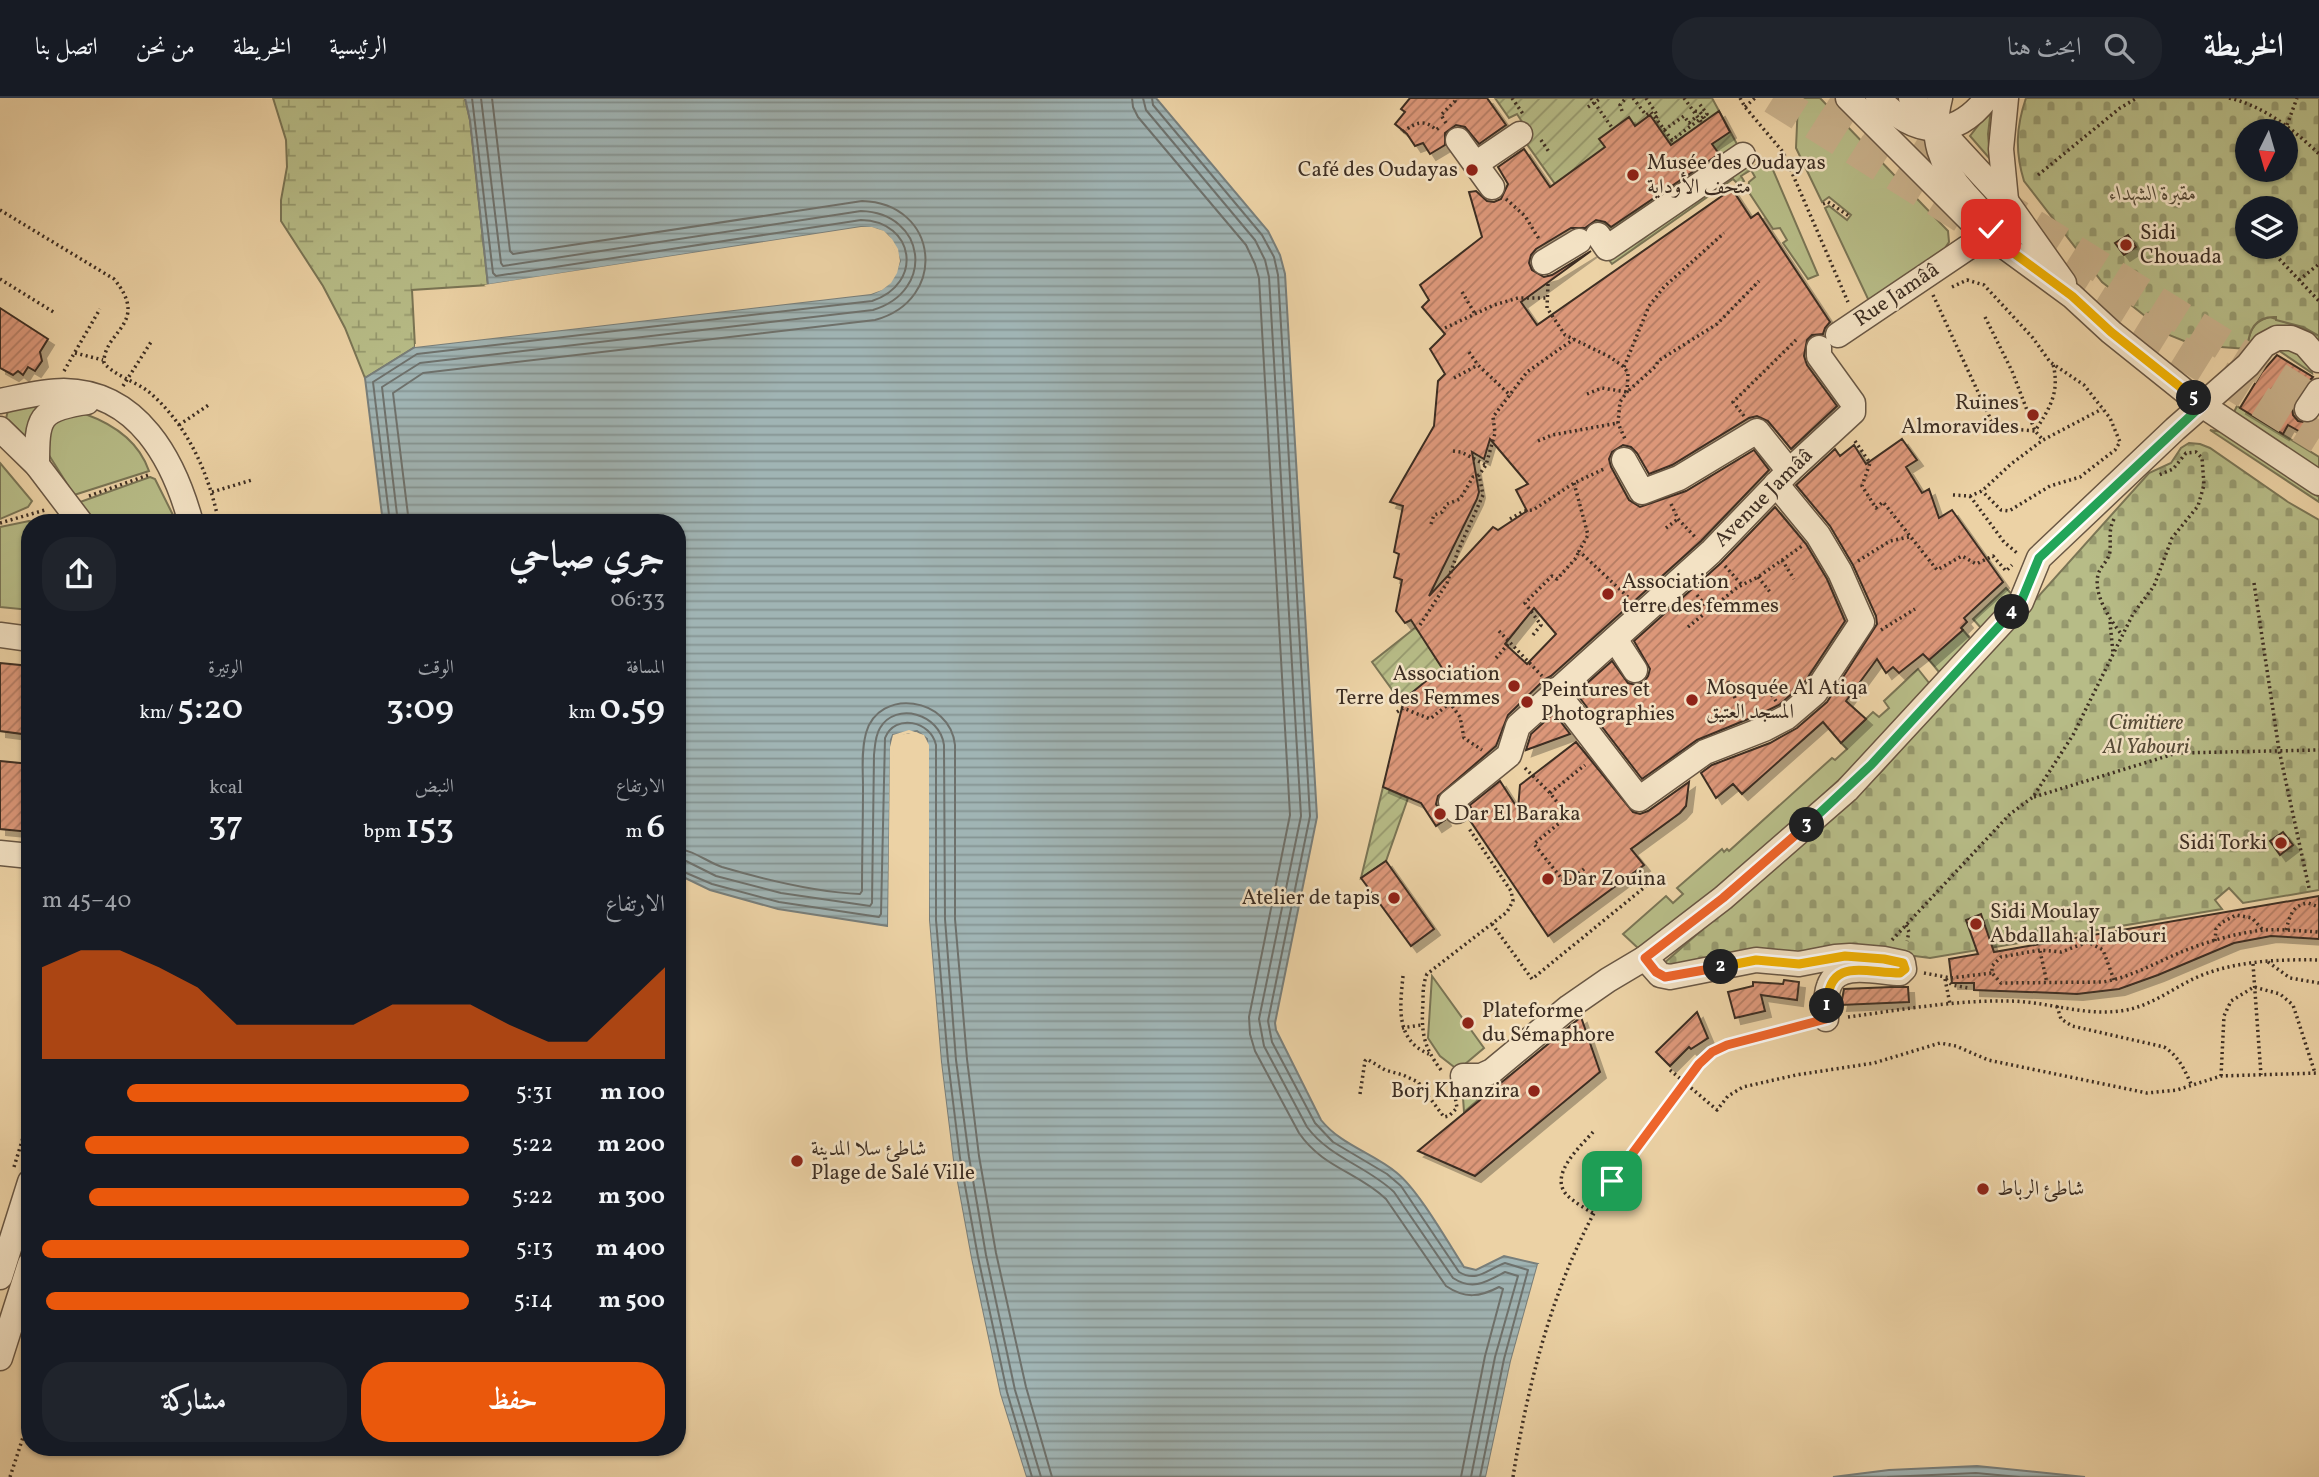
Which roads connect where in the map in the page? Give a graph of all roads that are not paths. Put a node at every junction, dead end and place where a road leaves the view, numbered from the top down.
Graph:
1 (1848, 98) edge
2 (1878, 98) edge
3 (1911, 98) edge
4 (1940, 98) edge
5 (1987, 98) edge
6 (2006, 98) edge
7 (1524, 127) road end
8 (1937, 127) junction
9 (1453, 131) road end
10 (1743, 155) dead end
11 (1477, 163) junction
12 (1492, 187) road end
13 (2006, 201) junction
14 (1992, 237) junction
15 (1544, 262) road end
16 (2072, 296) junction
17 (2319, 360) edge
18 (110, 400) junction
19 (0, 401) edge
20 (2202, 405) junction
21 (1843, 421) joint
22 (0, 429) edge
23 (1624, 450) road end
24 (37, 465) junction
25 (1783, 478) junction
26 (2319, 483) edge
27 (75, 513) edge
28 (188, 514) edge
29 (0, 635) edge
30 (21, 638) edge
31 (1615, 639) junction
32 (1635, 670) dead end
33 (1555, 690) junction
34 (1457, 811) road end
35 (0, 853) edge
36 (21, 855) edge
37 (1645, 958) junction
38 (1826, 1019) road end
39 (1453, 1080) road end
40 (21, 1195) edge
41 (0, 1277) edge
42 (21, 1290) edge
43 (2, 1345) edge

1 - 14 street
2 - 8 street
3 - 8 street
4 - 8 street
5 - 8 street
6 - 13 street
7 - 11 street
8 - 13 street
8 - 14 street
9 - 11 street
10 - 15 street
11 - 12 street
13 - 16 street
14 - 16 street
14 - 21 street, Rue Jamââ
16 - 20 street
17 - 20 street
18 - 19 street
18 - 24 street
18 - 28 street
20 - 26 street
20 - 37 street
21 - 25 street, Avenue Jamââ
22 - 24 street
23 - 25 street
24 - 27 street
25 - 31 street, Avenue Jamââ
25 - 33 street
29 - 30 street
31 - 32 street
31 - 33 street, Avenue Jamââ
33 - 34 street, Avenue Jamââ
35 - 36 street
37 - 38 street
37 - 39 street
40 - 41 street
42 - 43 street

